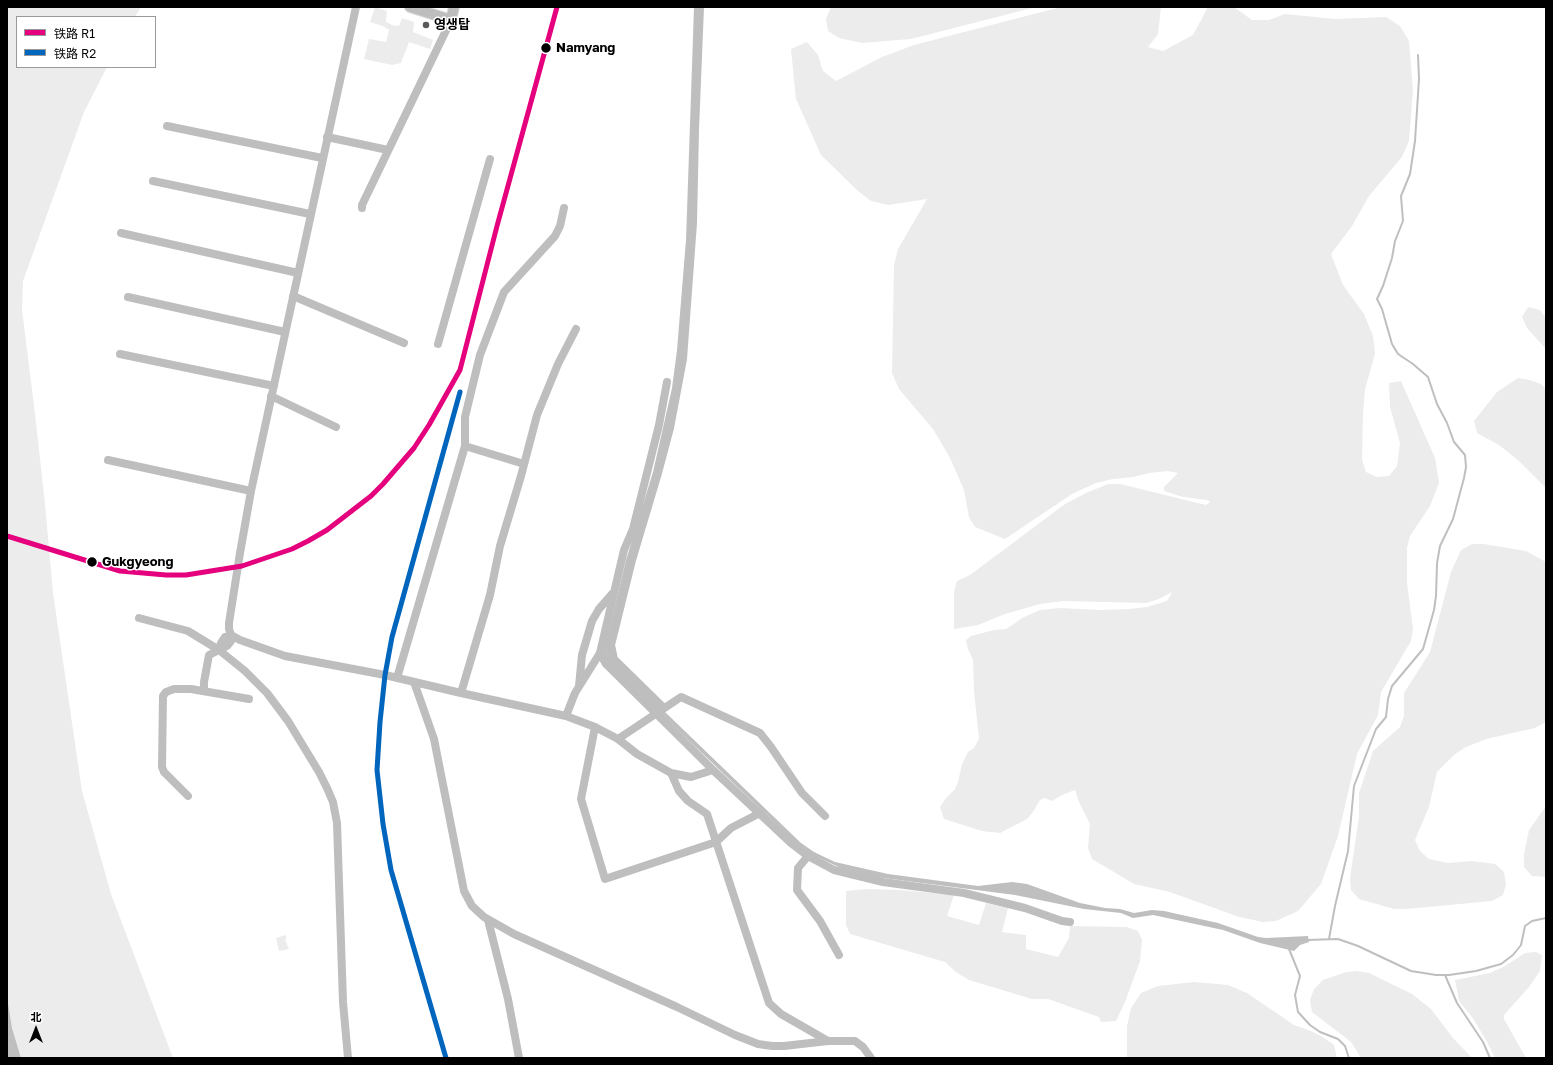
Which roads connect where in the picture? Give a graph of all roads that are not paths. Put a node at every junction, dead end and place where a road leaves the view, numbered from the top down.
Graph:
1 (356, 7) edge
2 (410, 7) edge
3 (454, 7) edge
4 (700, 7) edge
5 (451, 20) junction
6 (168, 126) dead end
7 (327, 137) junction
8 (388, 150) junction
9 (322, 158) junction
10 (490, 159) dead end
11 (153, 181) dead end
12 (362, 208) dead end
13 (564, 208) dead end
14 (310, 214) junction
15 (121, 233) dead end
16 (298, 273) junction
17 (293, 296) junction
18 (128, 297) dead end
19 (576, 329) dead end
20 (285, 332) junction
21 (404, 343) dead end
22 (438, 344) dead end
23 (120, 354) dead end
24 (667, 382) dead end
25 (274, 386) junction
26 (271, 396) junction
27 (336, 427) dead end
28 (464, 446) junction
29 (108, 460) dead end
30 (524, 464) junction
31 (251, 491) junction
32 (615, 590) junction
33 (139, 618) dead end
34 (232, 635) junction
35 (219, 650) junction
36 (600, 653) junction
37 (397, 678) junction
38 (414, 682) junction
39 (579, 688) junction
40 (204, 690) junction
41 (461, 693) junction
42 (249, 699) dead end
43 (661, 710) junction
44 (566, 716) junction
45 (595, 727) junction
46 (618, 739) junction
47 (713, 770) junction
48 (671, 773) junction
49 (188, 796) dead end
50 (760, 813) junction
51 (825, 816) dead end
52 (716, 842) junction
53 (808, 856) junction
54 (488, 920) junction
55 (1070, 922) dead end
56 (839, 955) dead end
57 (828, 1041) junction
58 (348, 1058) edge
59 (519, 1058) edge
60 (871, 1058) edge

1 - 7 street
2 - 5 main road
3 - 5 main road
4 - 43 street
5 - 8 street
6 - 9 street
7 - 8 street
7 - 9 street
8 - 12 street
9 - 14 street
10 - 22 street
11 - 14 street
13 - 28 street
14 - 16 street
15 - 16 street
16 - 17 street
17 - 20 street
17 - 21 street
18 - 20 street
19 - 30 street
20 - 25 street
23 - 25 street
24 - 32 street
25 - 26 street
26 - 27 street
26 - 31 street
28 - 30 street
28 - 37 street
29 - 31 street
30 - 41 street
31 - 34 street
32 - 36 street
32 - 39 street
33 - 35 street
34 - 35 street
34 - 37 street
35 - 40 street
35 - 58 street
36 - 39 street
36 - 43 street
37 - 38 street
38 - 41 street
38 - 54 street
39 - 44 street
40 - 42 street
40 - 49 street
41 - 44 street
43 - 46 street
43 - 47 street
43 - 51 street
44 - 45 street
45 - 46 street
45 - 52 street
46 - 48 street
47 - 48 street
47 - 50 street
48 - 52 street
50 - 52 street
50 - 53 street
52 - 57 street
53 - 55 street
53 - 56 street
54 - 57 street
54 - 59 street
57 - 60 street

